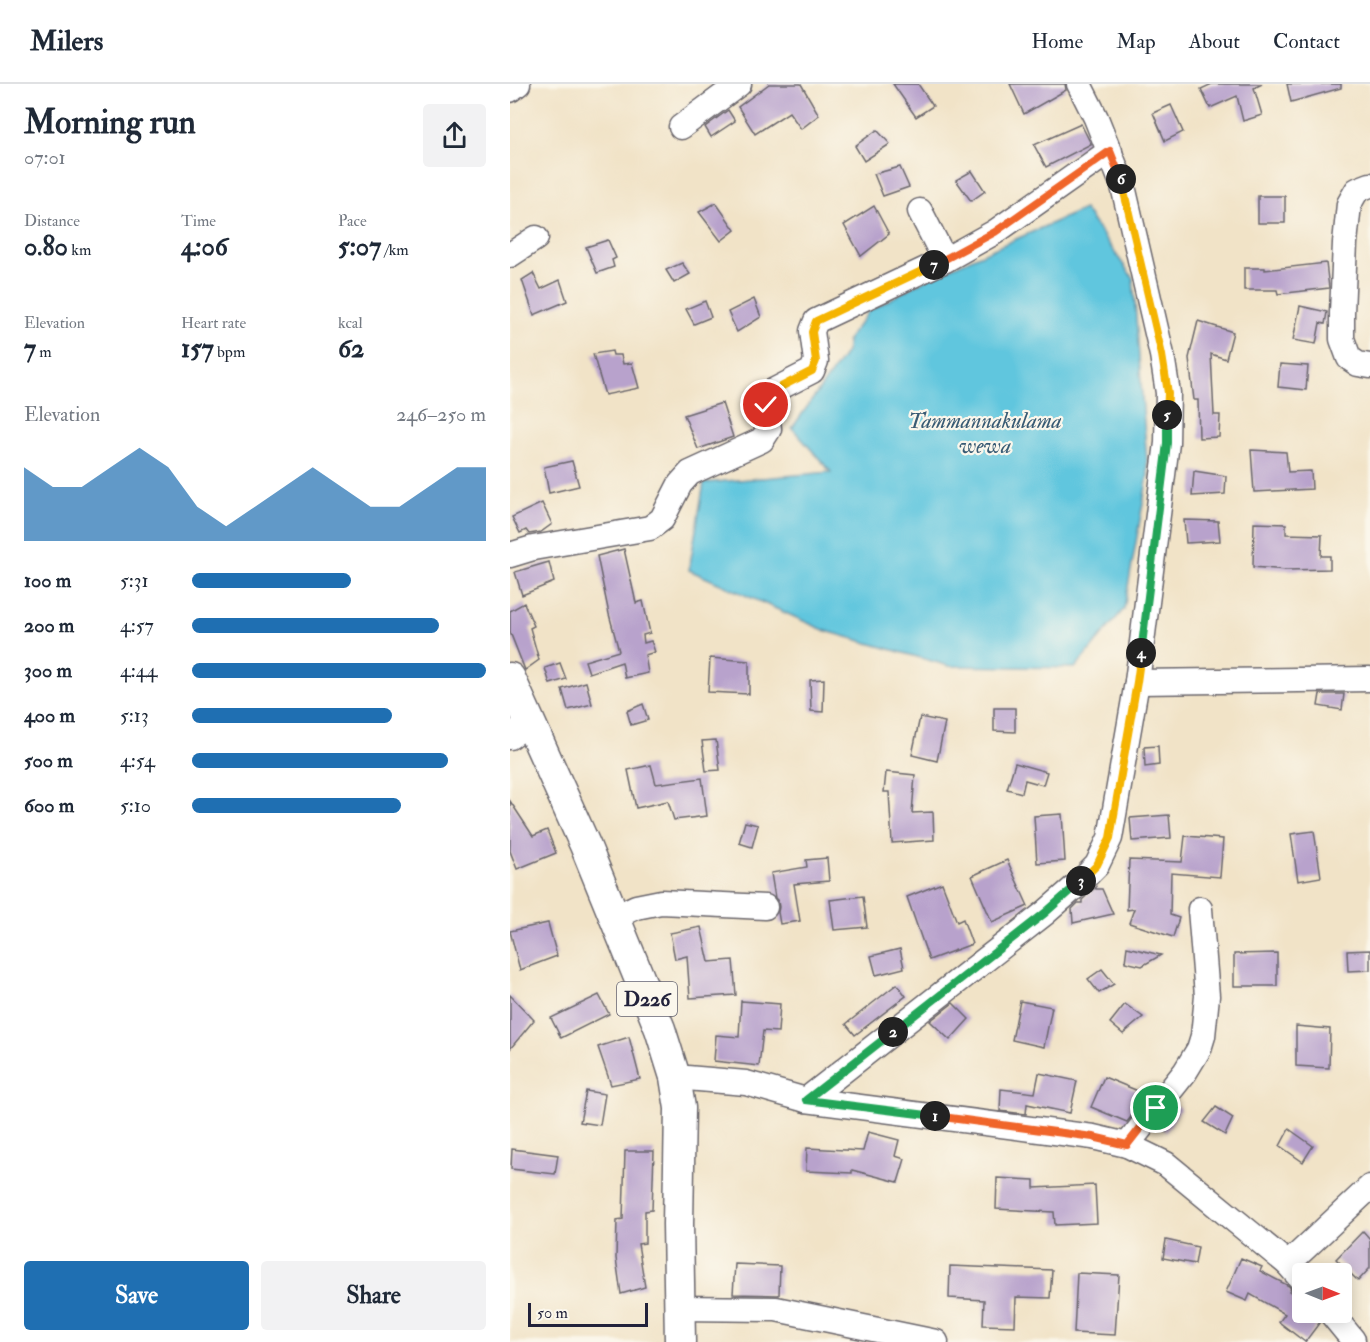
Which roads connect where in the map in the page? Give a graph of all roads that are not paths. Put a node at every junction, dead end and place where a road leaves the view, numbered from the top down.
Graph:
1 (518, 84) edge
2 (739, 84) edge
3 (1079, 84) edge
4 (510, 90) edge
5 (681, 127) dead end
6 (1110, 151) junction
7 (1370, 185) edge
8 (920, 211) dead end
9 (536, 238) dead end
10 (510, 255) edge
11 (945, 260) junction
12 (1370, 366) edge
13 (510, 555) edge
14 (510, 678) edge
15 (1370, 679) edge
16 (1137, 682) junction
17 (520, 729) edge
18 (765, 907) dead end
19 (1200, 909) dead end
20 (615, 917) junction
21 (675, 1077) junction
22 (806, 1100) junction
23 (1127, 1145) junction
24 (1370, 1188) edge
25 (1303, 1263) edge
26 (1292, 1269) edge
27 (680, 1308) junction
28 (1341, 1323) edge
29 (1359, 1340) edge
30 (680, 1342) edge
31 (936, 1342) edge

1 - 4 street
2 - 5 street
3 - 6 street
6 - 11 street
6 - 16 street
7 - 12 street
8 - 11 street
9 - 10 street
11 - 13 street
14 - 17 main road, D226
15 - 16 street
16 - 22 street
17 - 20 main road, D226
18 - 20 street
19 - 23 street
20 - 21 main road, D226
21 - 22 street
21 - 27 main road, D226
22 - 23 street
23 - 26 street
24 - 25 street
27 - 30 main road, D226
27 - 31 street
28 - 29 street

